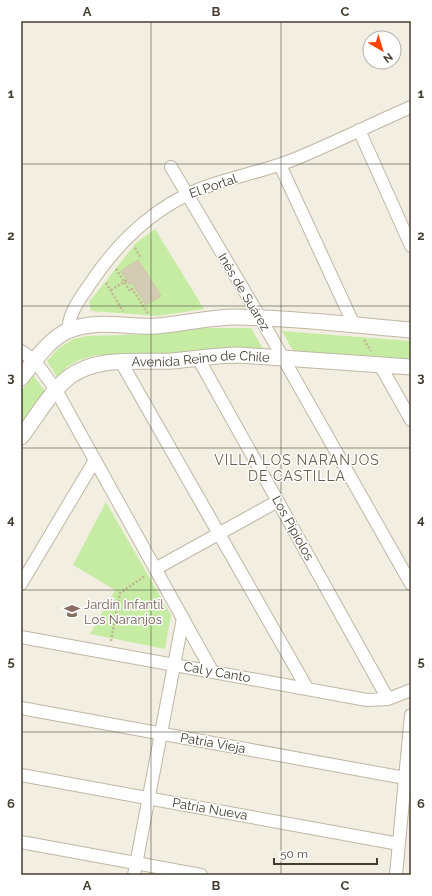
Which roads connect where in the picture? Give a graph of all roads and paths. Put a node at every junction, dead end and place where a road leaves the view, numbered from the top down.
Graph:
1 (411, 107) edge
2 (359, 130) junction
3 (280, 165) junction
4 (171, 167) dead end
5 (187, 195) junction
6 (411, 246) edge
7 (108, 258) junction
8 (98, 272) junction
9 (125, 281) junction
10 (111, 290) junction
11 (261, 319) junction
12 (131, 325) junction
13 (157, 326) junction
14 (354, 326) junction
15 (411, 330) edge
16 (68, 331) junction
17 (21, 351) edge
18 (198, 358) junction
19 (283, 358) junction
20 (35, 361) junction
21 (121, 362) junction
22 (380, 365) junction
23 (411, 367) edge
24 (21, 378) edge
25 (56, 390) junction
26 (411, 420) edge
27 (21, 437) edge
28 (95, 460) junction
29 (278, 501) junction
30 (220, 534) junction
31 (156, 569) junction
32 (21, 584) edge
33 (411, 584) edge
34 (183, 618) junction
35 (21, 637) edge
36 (109, 652) junction
37 (174, 664) junction
38 (212, 671) junction
39 (307, 688) junction
40 (411, 690) edge
41 (388, 699) junction
42 (21, 708) edge
43 (411, 715) edge
44 (161, 734) junction
45 (21, 775) edge
46 (405, 778) junction
47 (149, 798) junction
48 (21, 842) edge
49 (399, 844) junction
50 (136, 869) edge
51 (201, 875) edge
52 (396, 875) edge

1 - 2 street, El Portal
2 - 3 street, El Portal
2 - 6 street
3 - 5 street, El Portal
3 - 14 street
4 - 5 street, Inés de Suárez
5 - 7 street, El Portal
5 - 11 street, Inés de Suárez
7 - 8 street, El Portal
7 - 9 path
8 - 10 path
8 - 16 street, El Portal
9 - 10 path
9 - 13 path
10 - 12 path
11 - 13 street
11 - 14 street
11 - 19 street, Inés de Suárez
12 - 13 street
12 - 16 street
14 - 15 street
14 - 22 path
16 - 20 street
17 - 20 street
18 - 19 street, Avenida Reino de Chile
18 - 21 street, Avenida Reino de Chile
18 - 29 street, Los Pipiolos
19 - 22 street, Avenida Reino de Chile
19 - 33 street, Inés de Suárez
20 - 24 street
20 - 25 street
21 - 25 street, Avenida Reino de Chile
21 - 30 street
22 - 23 street, Avenida Reino de Chile
22 - 26 street
25 - 27 street, Avenida Reino de Chile
25 - 28 street
28 - 31 street
28 - 32 street
29 - 30 street
29 - 41 street, Los Pipiolos
30 - 31 street
30 - 39 street
31 - 34 street
31 - 36 path
34 - 37 street
34 - 38 street
35 - 36 street, Cal y Canto
36 - 37 street, Cal y Canto
37 - 38 street, Cal y Canto
37 - 44 street
38 - 39 street, Cal y Canto
39 - 41 street, Cal y Canto
40 - 41 street, Cal y Canto
42 - 44 street, Patria Vieja
43 - 46 street
44 - 46 street, Patria Vieja
44 - 47 street
45 - 47 street, Patria Nueva
46 - 49 street
47 - 49 street, Patria Nueva
47 - 50 street
48 - 50 street
49 - 52 street
50 - 51 street

